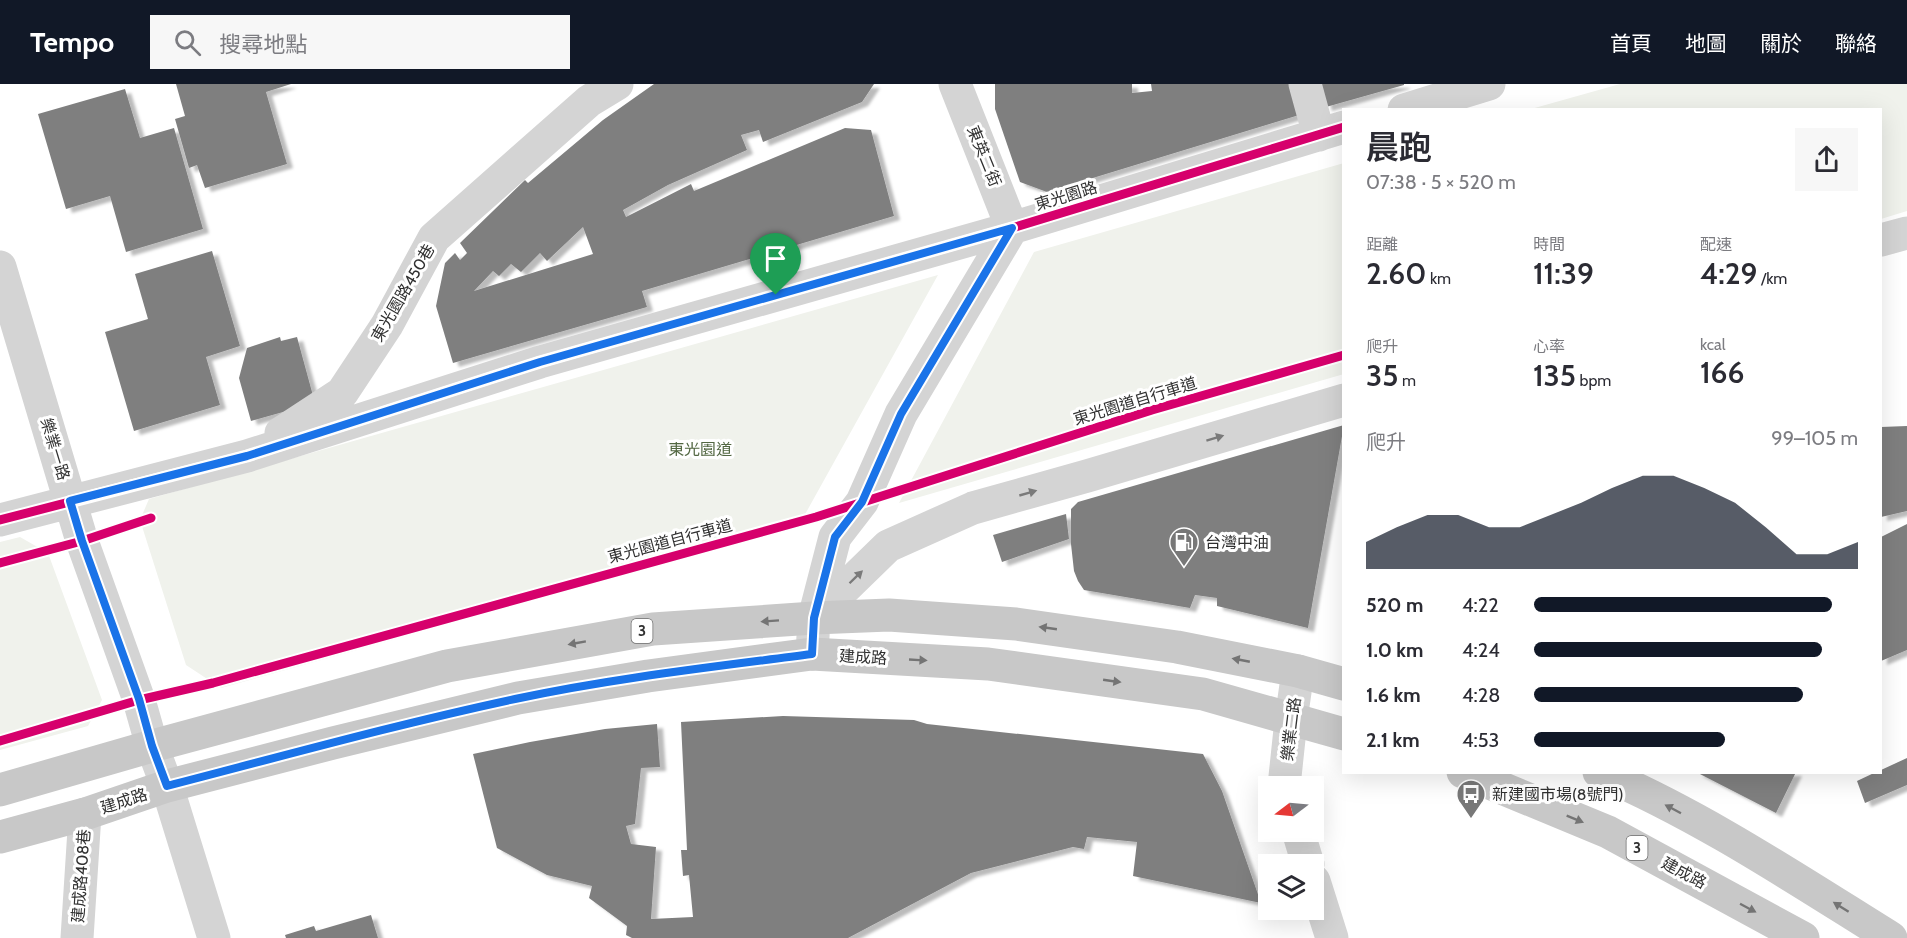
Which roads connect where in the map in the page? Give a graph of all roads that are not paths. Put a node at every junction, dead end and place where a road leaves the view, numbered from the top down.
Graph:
1 (617, 84) edge
2 (955, 84) edge
3 (1305, 84) edge
4 (1489, 84) edge
5 (1411, 108) edge
6 (1332, 131) edge
7 (1012, 228) junction
8 (1907, 233) edge
9 (1882, 240) edge
10 (0, 267) edge
11 (1342, 401) edge
12 (247, 456) junction
13 (70, 501) junction
14 (0, 520) edge
15 (814, 618) junction
16 (812, 654) junction
17 (1298, 671) junction
18 (1342, 683) edge
19 (1290, 720) junction
20 (1342, 733) edge
21 (152, 746) junction
22 (1468, 774) edge
23 (1603, 774) edge
24 (1285, 776) edge
25 (167, 786) junction
26 (0, 790) edge
27 (85, 814) junction
28 (0, 837) edge
29 (1324, 913) edge
30 (77, 938) edge
31 (214, 938) edge
32 (1332, 938) edge
33 (1803, 938) edge
34 (1890, 938) edge

1 - 12 street, 東光園路450巷
2 - 7 street, 東英二街
3 - 6 street
4 - 5 street
6 - 7 street, 東光園路
7 - 12 street, 東光園路
7 - 15 street
8 - 9 street
10 - 13 street, 樂業一路
15 -> 11 street
12 - 13 street, 東光園路
13 - 14 street, 東光園路
13 - 21 street, 樂業一路
15 - 16 street
17 -> 15 main road, 3
15 -> 21 main road, 3
16 -> 19 main road, 建成路
16 - 25 main road, 建成路
17 - 18 main road, 3
17 - 19 street, 樂業二路
19 - 20 main road, 建成路
19 - 24 street, 樂業二路
21 - 25 street, 樂業一路
21 - 26 main road, 3
22 -> 33 main road, 建成路 / 3
34 -> 23 main road
25 - 27 main road, 建成路
25 - 31 street, 樂業一路
27 - 28 main road, 建成路
27 - 30 street, 建成路408巷
29 - 32 street

